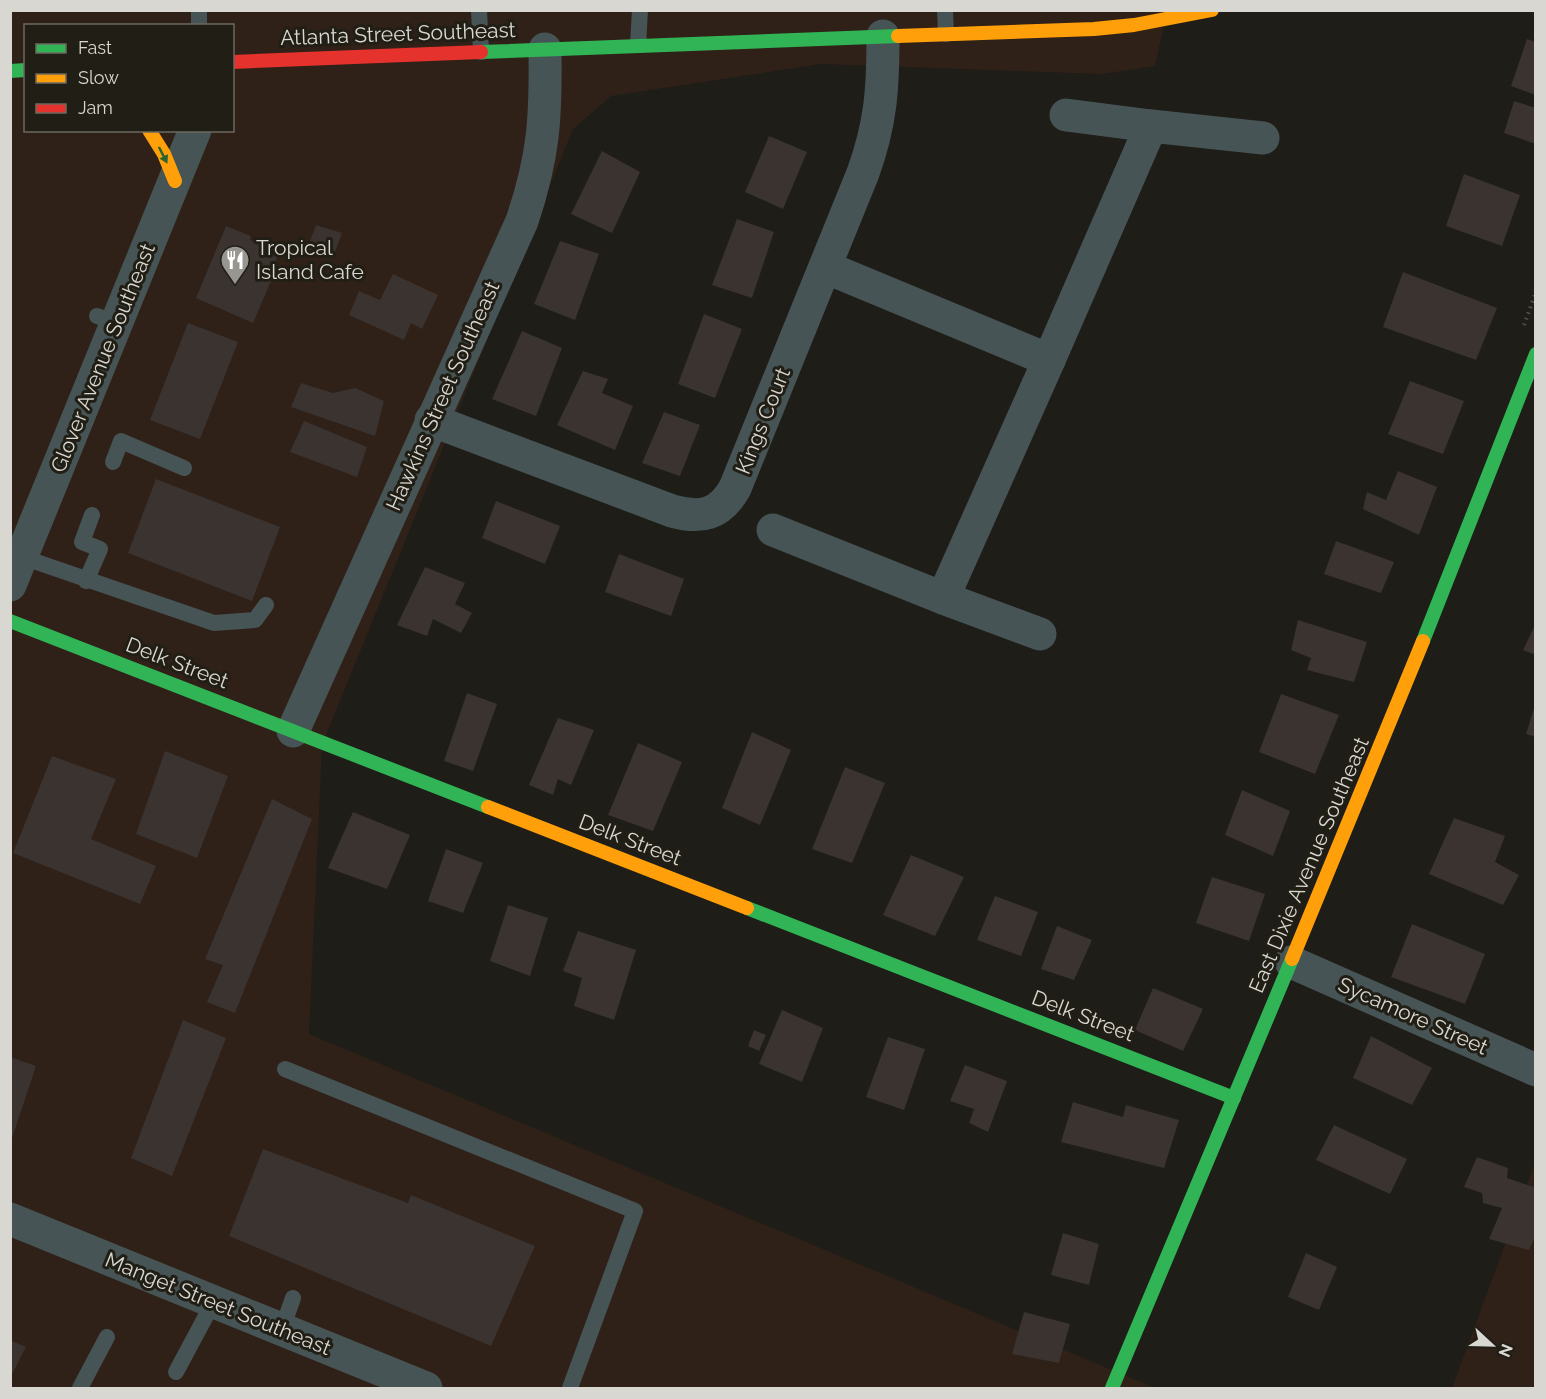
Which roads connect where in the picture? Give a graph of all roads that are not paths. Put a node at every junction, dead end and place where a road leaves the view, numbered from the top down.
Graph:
1 (479, 10) edge
2 (640, 10) edge
3 (945, 10) edge
4 (1093, 10) edge
5 (1212, 10) edge
6 (1094, 29) junction
7 (946, 34) junction
8 (883, 36) junction
9 (638, 45) junction
10 (545, 49) junction
11 (482, 51) junction
12 (234, 62) edge
13 (1066, 115) dead end
14 (1151, 126) junction
15 (150, 132) edge
16 (194, 132) edge
17 (1263, 138) dead end
18 (175, 181) junction
19 (825, 267) junction
20 (1536, 354) edge
21 (1049, 360) junction
22 (431, 420) junction
23 (113, 462) dead end
24 (184, 468) dead end
25 (92, 516) dead end
26 (773, 530) dead end
27 (16, 571) edge
28 (86, 581) junction
29 (943, 598) junction
30 (266, 605) dead end
31 (10, 621) edge
32 (1040, 634) dead end
33 (292, 731) junction
34 (1291, 962) junction
35 (285, 1069) dead end
36 (1536, 1070) edge
37 (1234, 1098) junction
38 (10, 1219) edge
39 (293, 1298) dead end
40 (214, 1301) junction
41 (282, 1329) junction
42 (107, 1337) dead end
43 (176, 1372) dead end
44 (1118, 1386) edge
45 (80, 1389) edge
46 (426, 1389) edge
47 (570, 1389) edge

1 - 11 lane
2 - 9 lane
3 - 7 lane
4 - 6 lane
5 - 6 street, Atlanta Street Southeast
6 - 7 street, Atlanta Street Southeast
7 - 8 street, Atlanta Street Southeast
8 - 9 street, Atlanta Street Southeast
8 - 19 street, Kings Court
9 - 10 street, Atlanta Street Southeast
10 - 11 street, Atlanta Street Southeast
10 - 22 street, Hawkins Street Southeast
11 - 12 street, Atlanta Street Southeast
13 - 14 street
14 - 17 street
14 - 21 street
15 -> 18 street
16 - 18 street, Glover Avenue Southeast
18 - 27 street, Glover Avenue Southeast
19 - 21 street
19 - 22 street, Kings Court
20 - 34 street, East Dixie Avenue Southeast
21 - 29 street
22 - 33 street, Hawkins Street Southeast
23 - 24 lane
25 - 28 lane
26 - 29 street
27 - 28 lane
28 - 30 lane
29 - 32 street
31 - 33 street, Delk Street
33 - 37 street, Delk Street
34 - 36 street, Sycamore Street
34 - 37 street, East Dixie Avenue Southeast
35 - 47 lane
37 - 44 street, East Dixie Avenue Southeast
38 - 40 street, Manget Street Southeast
39 - 41 lane
40 - 41 street, Manget Street Southeast
40 - 43 lane
41 - 46 street, Manget Street Southeast
42 - 45 lane

